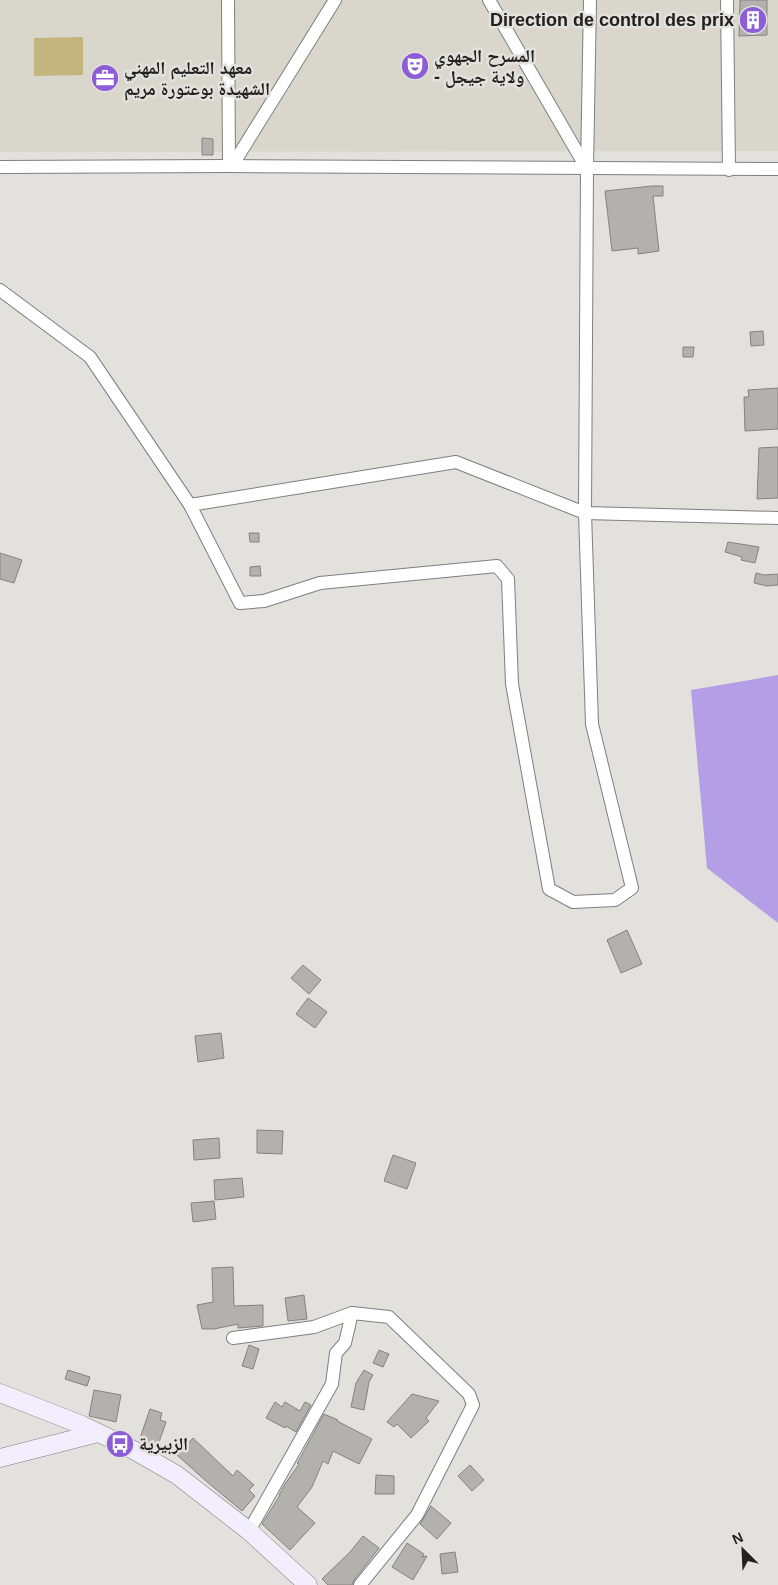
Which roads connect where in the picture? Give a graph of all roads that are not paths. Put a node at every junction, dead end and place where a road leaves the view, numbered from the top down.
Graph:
1 (228, 0) edge
2 (334, 0) edge
3 (489, 0) edge
4 (590, 0) edge
5 (727, 0) edge
6 (231, 166) junction
7 (0, 167) edge
8 (587, 169) junction
9 (778, 169) edge
10 (729, 170) junction
11 (0, 290) edge
12 (190, 505) junction
13 (585, 513) junction
14 (778, 518) edge
15 (352, 1313) junction
16 (233, 1338) dead end
17 (0, 1393) edge
18 (98, 1433) junction
19 (0, 1458) edge
20 (250, 1531) junction
21 (308, 1585) edge
22 (360, 1585) edge

1 - 6 street
2 - 6 street
3 - 8 street
4 - 8 street
5 - 10 street
6 - 7 street
6 - 8 street
8 - 10 street
8 - 13 street
9 - 10 street
11 - 12 street
12 - 13 street
12 - 13 street
13 - 14 street
15 - 16 street
15 - 20 street
15 - 22 street
17 - 18 main road
18 - 19 main road
18 - 20 main road
20 - 21 main road

